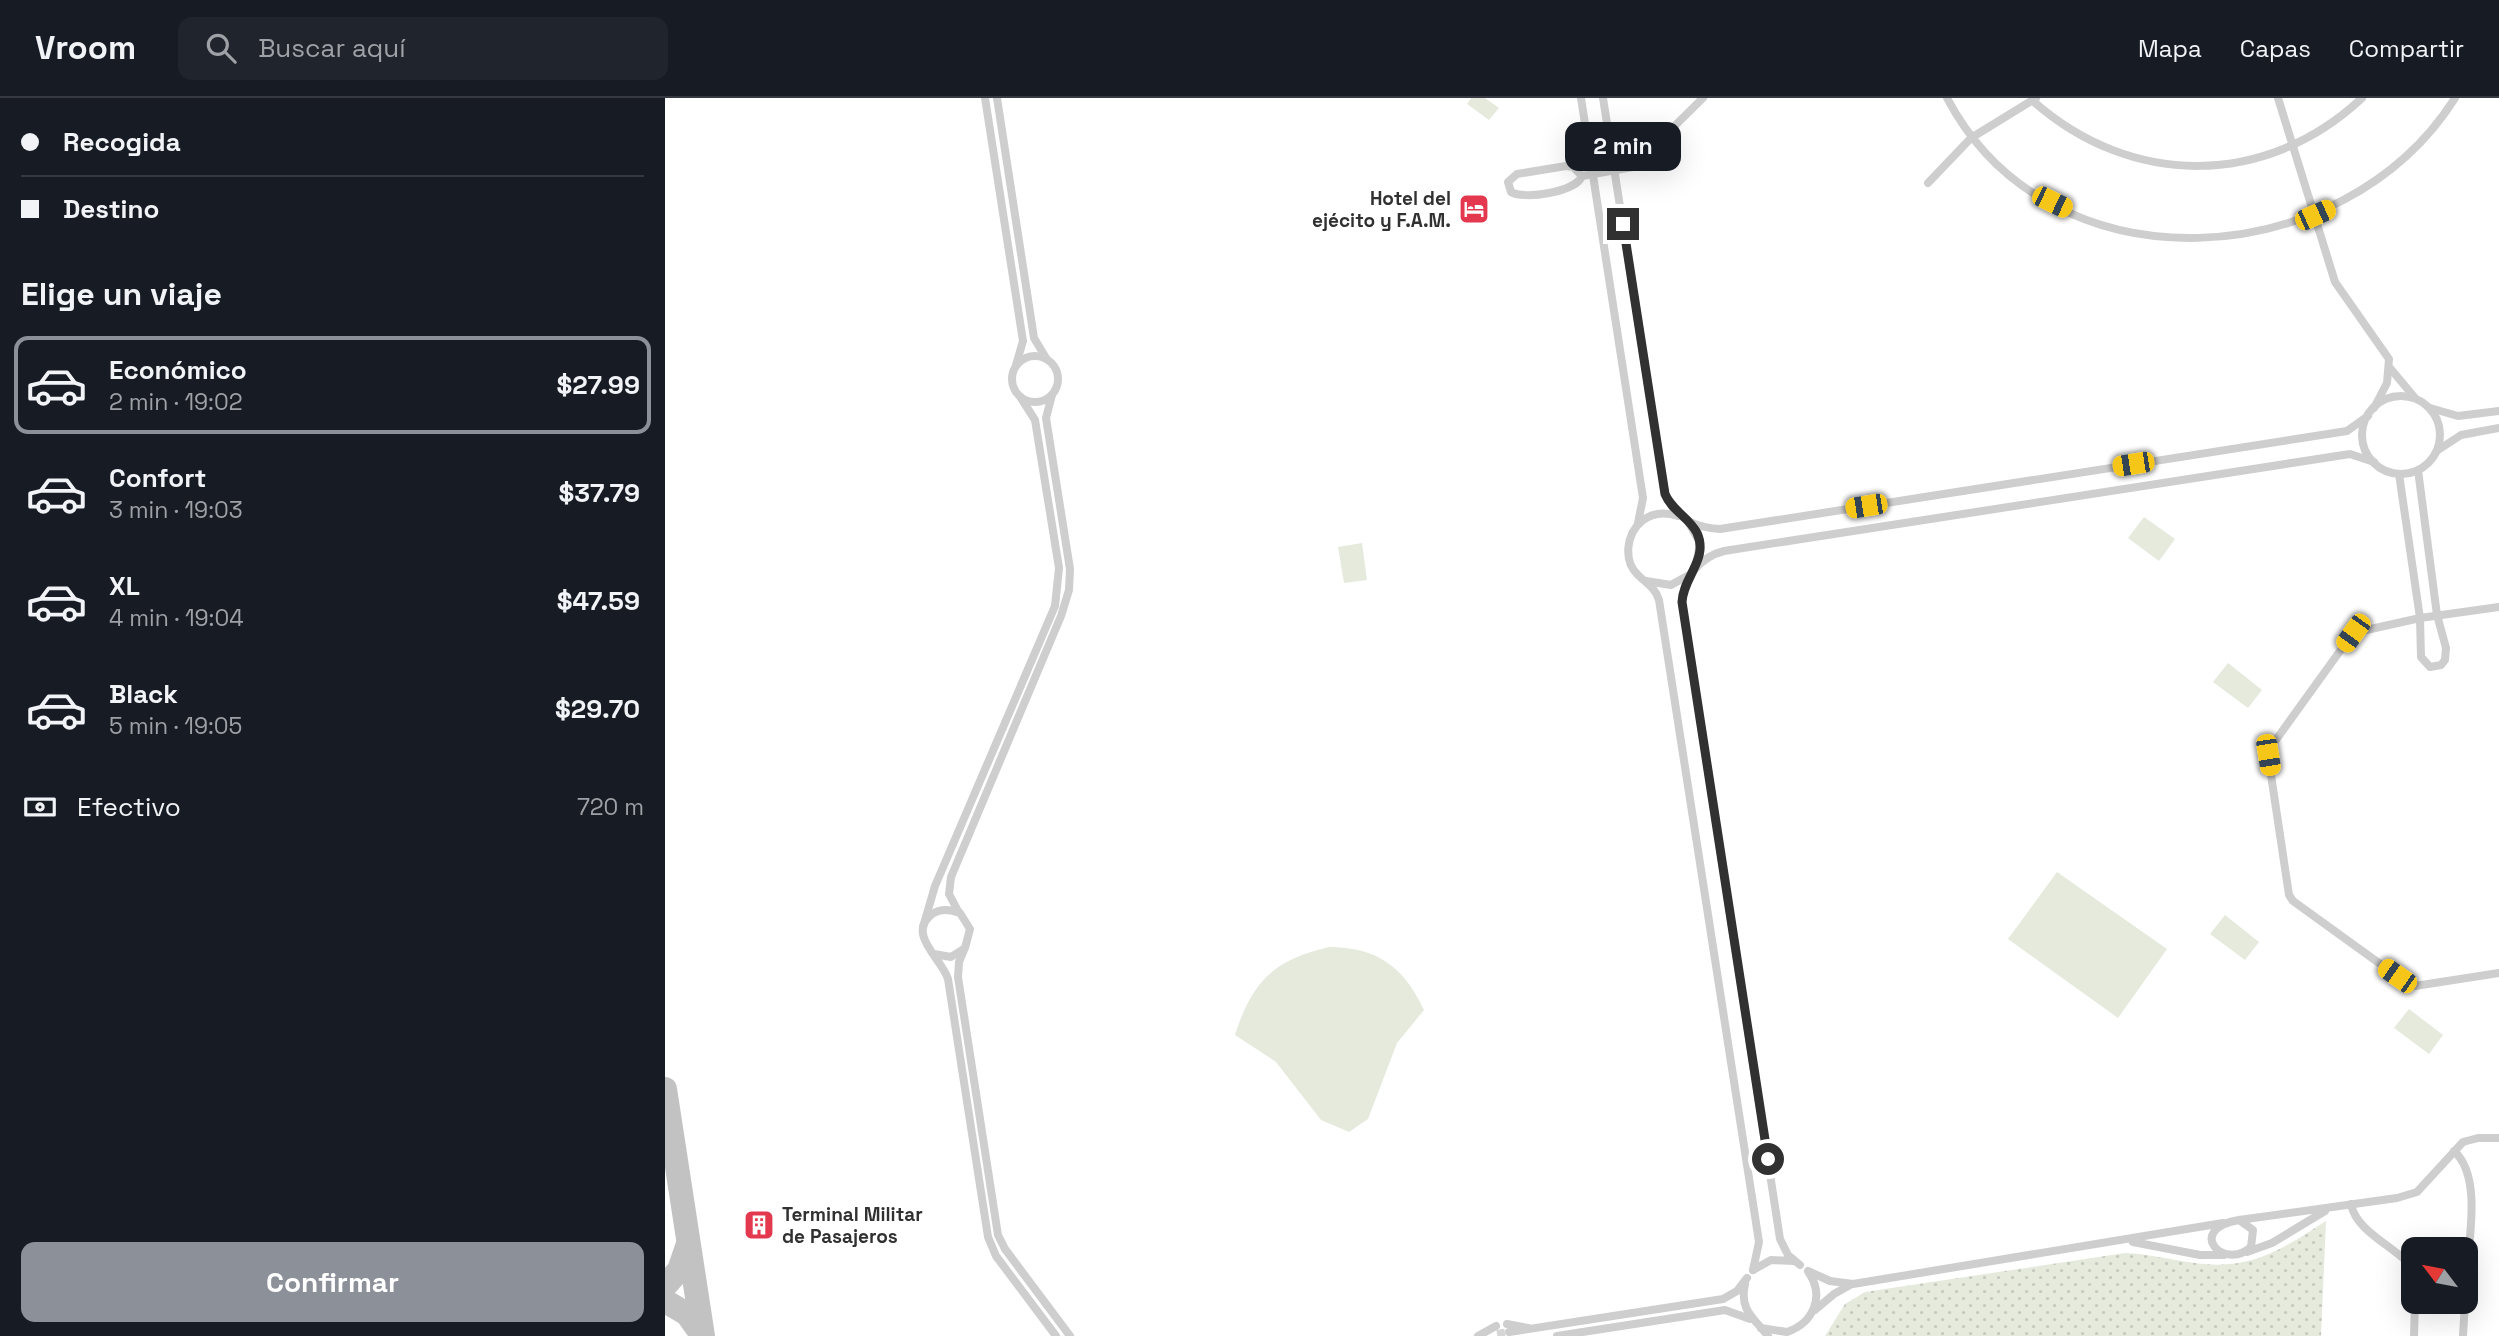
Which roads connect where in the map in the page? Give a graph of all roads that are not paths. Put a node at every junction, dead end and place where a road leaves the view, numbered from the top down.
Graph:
1 (985, 98) edge
2 (997, 98) edge
3 (1581, 98) edge
4 (1603, 98) edge
5 (1703, 98) edge
6 (1947, 98) edge
7 (2278, 98) edge
8 (2362, 98) edge
9 (2455, 98) edge
10 (2034, 100) edge
11 (1971, 138) junction
12 (2293, 146) junction
13 (1615, 171) junction
14 (1593, 174) junction
15 (1582, 176) junction
16 (1928, 183) dead end
17 (1006, 195) junction
18 (2315, 215) junction
19 (1046, 358) junction
20 (1016, 365) junction
21 (2390, 368) junction
22 (1052, 395) junction
23 (1021, 398) junction
24 (2425, 405) junction
25 (2374, 408) junction
26 (2499, 411) edge
27 (2368, 416) junction
28 (2499, 428) edge
29 (2432, 458) junction
30 (2374, 462) junction
31 (2418, 470) junction
32 (2399, 474) junction
33 (1684, 519) junction
34 (1633, 531) junction
35 (2429, 559) junction
36 (2414, 561) junction
37 (1693, 571) junction
38 (1646, 581) junction
39 (2499, 607) edge
40 (2437, 615) junction
41 (2420, 618) junction
42 (960, 913) junction
43 (923, 927) junction
44 (965, 948) junction
45 (935, 954) junction
46 (2499, 973) edge
47 (2499, 1138) edge
48 (2454, 1151) junction
49 (2351, 1204) junction
50 (2341, 1206) junction
51 (996, 1218) junction
52 (985, 1219) junction
53 (2239, 1220) junction
54 (2223, 1223) junction
55 (2468, 1237) edge
56 (2112, 1242) junction
57 (2244, 1252) junction
58 (2401, 1254) edge
59 (2228, 1255) junction
60 (1800, 1265) junction
61 (1753, 1270) junction
62 (1808, 1271) junction
63 (1747, 1278) junction
64 (1853, 1284) junction
65 (2415, 1314) edge
66 (2464, 1314) edge
67 (1811, 1316) junction
68 (1757, 1325) junction
69 (1508, 1328) dead end
70 (1056, 1336) edge
71 (1070, 1336) edge
72 (1478, 1336) edge
73 (1486, 1336) edge
74 (1557, 1336) edge
75 (1768, 1336) edge
76 (1800, 1336) edge
77 (2414, 1336) edge
78 (2463, 1336) edge

1 - 17 street
2 - 17 street
3 - 14 street
4 - 13 street
5 - 13 street
6 - 11 street
7 - 12 street
8 - 12 street
9 - 18 street
10 - 11 street
10 - 12 street
11 - 16 street
11 - 18 street
12 - 18 street
13 - 14 street
13 - 33 street
14 - 15 street
14 - 34 street
15 - 15 street
17 - 19 street
17 - 20 street
18 - 21 street
19 - 20 street
19 - 22 street
20 - 23 street
21 - 24 street
21 - 25 street
22 - 23 street
22 - 42 street
23 - 43 street
24 - 25 street
24 - 26 street
24 - 29 street
25 - 27 street
27 - 30 street
27 - 33 street
28 - 29 street
29 - 31 street
30 - 32 street
30 - 37 street
31 - 32 street
31 - 35 street
32 - 36 street
33 - 34 street
33 - 37 street
34 - 38 street
35 - 36 street
35 - 40 street
36 - 41 street
37 - 38 street
37 - 60 street
38 - 61 street
39 - 40 street
40 - 41 street
40 - 41 street
41 - 46 street
42 - 43 street
42 - 44 street
43 - 45 street
44 - 45 street
44 - 51 street
45 - 52 street
47 - 48 street
48 - 49 street
48 - 55 street
49 - 50 street
49 - 58 street
50 - 53 street
50 - 57 street
51 - 52 street
51 - 71 street
52 - 70 street
53 - 54 street
53 - 57 street
54 - 56 street
54 - 59 street
56 - 59 street
56 - 64 street
57 - 59 street
60 - 61 street
60 - 62 street
61 - 63 street
62 - 64 street
62 - 67 street
63 - 68 street
63 - 69 street
64 - 67 street
65 - 77 street
66 - 78 street
67 - 68 street
67 - 76 street
68 - 74 street
68 - 75 street
72 - 73 street

